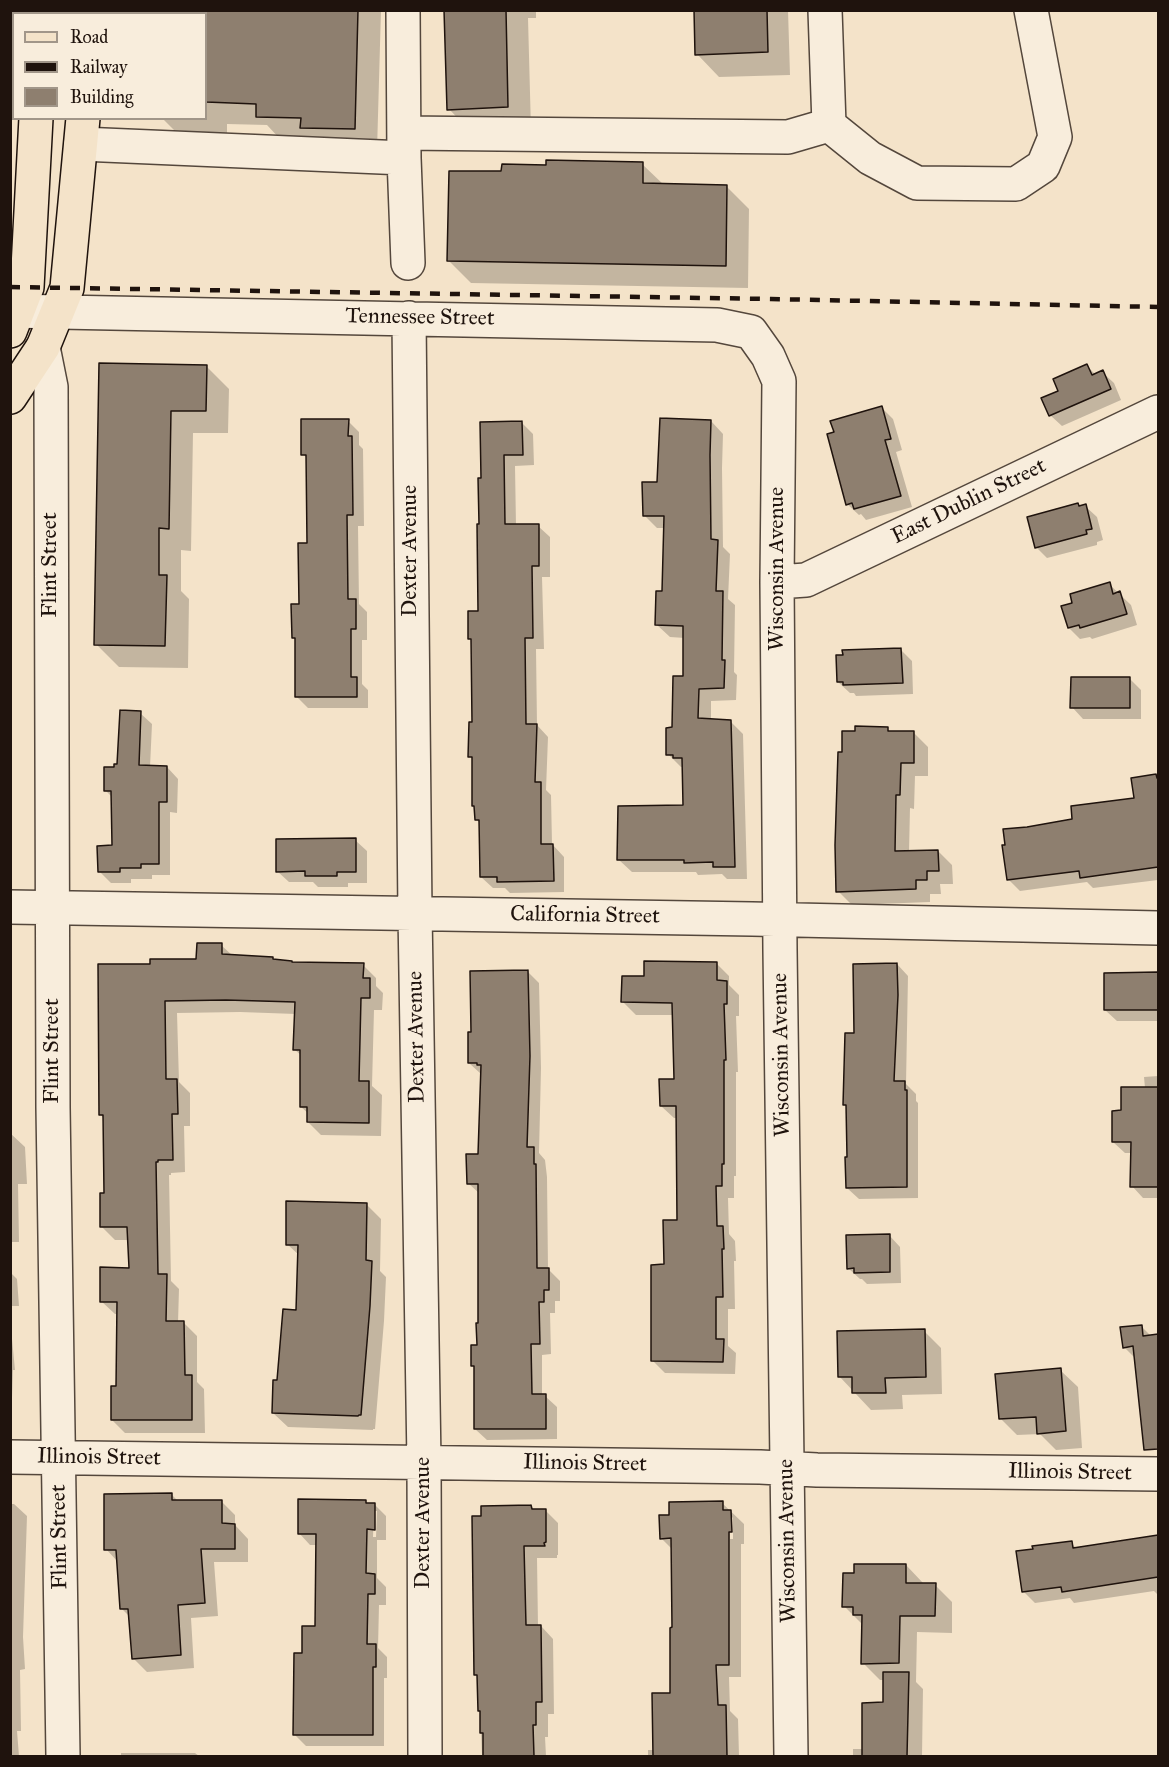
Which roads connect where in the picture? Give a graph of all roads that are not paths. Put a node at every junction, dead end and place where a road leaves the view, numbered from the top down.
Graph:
1 (403, 10) edge
2 (825, 10) edge
3 (1031, 10) edge
4 (36, 120) edge
5 (829, 125) junction
6 (82, 131) edge
7 (404, 145) junction
8 (408, 263) dead end
9 (58, 312) junction
10 (13, 318) edge
11 (410, 318) junction
12 (43, 347) junction
13 (768, 356) joint
14 (10, 397) edge
15 (1158, 412) edge
16 (777, 582) junction
17 (10, 907) edge
18 (53, 908) junction
19 (415, 913) junction
20 (780, 919) junction
21 (1158, 928) edge
22 (10, 1457) edge
23 (59, 1458) junction
24 (424, 1462) junction
25 (788, 1470) junction
26 (1158, 1474) edge
27 (63, 1756) edge
28 (425, 1756) edge
29 (791, 1756) edge

1 - 7 street
2 - 5 street
3 - 5 street
4 - 10 main road
5 - 7 street
6 - 7 street
6 - 9 main road
7 - 8 street
9 - 10 street, Tennessee Street
9 - 11 street, Tennessee Street
9 - 12 main road
11 - 13 street, Tennessee Street
11 - 19 street, Dexter Avenue
12 - 14 main road
12 - 18 street, Flint Street
13 - 16 street, Wisconsin Avenue
15 - 16 street, East Dublin Street
16 - 20 street, Wisconsin Avenue
17 - 18 street, California Street
18 - 19 street, California Street
18 - 23 street, Flint Street
19 - 20 street, California Street
19 - 24 street, Dexter Avenue
20 - 21 street, California Street
20 - 25 street, Wisconsin Avenue
22 - 23 street, Illinois Street
23 - 24 street, Illinois Street
23 - 27 street, Flint Street
24 - 25 street, Illinois Street
24 - 28 street, Dexter Avenue
25 - 26 street, Illinois Street
25 - 29 street, Wisconsin Avenue

